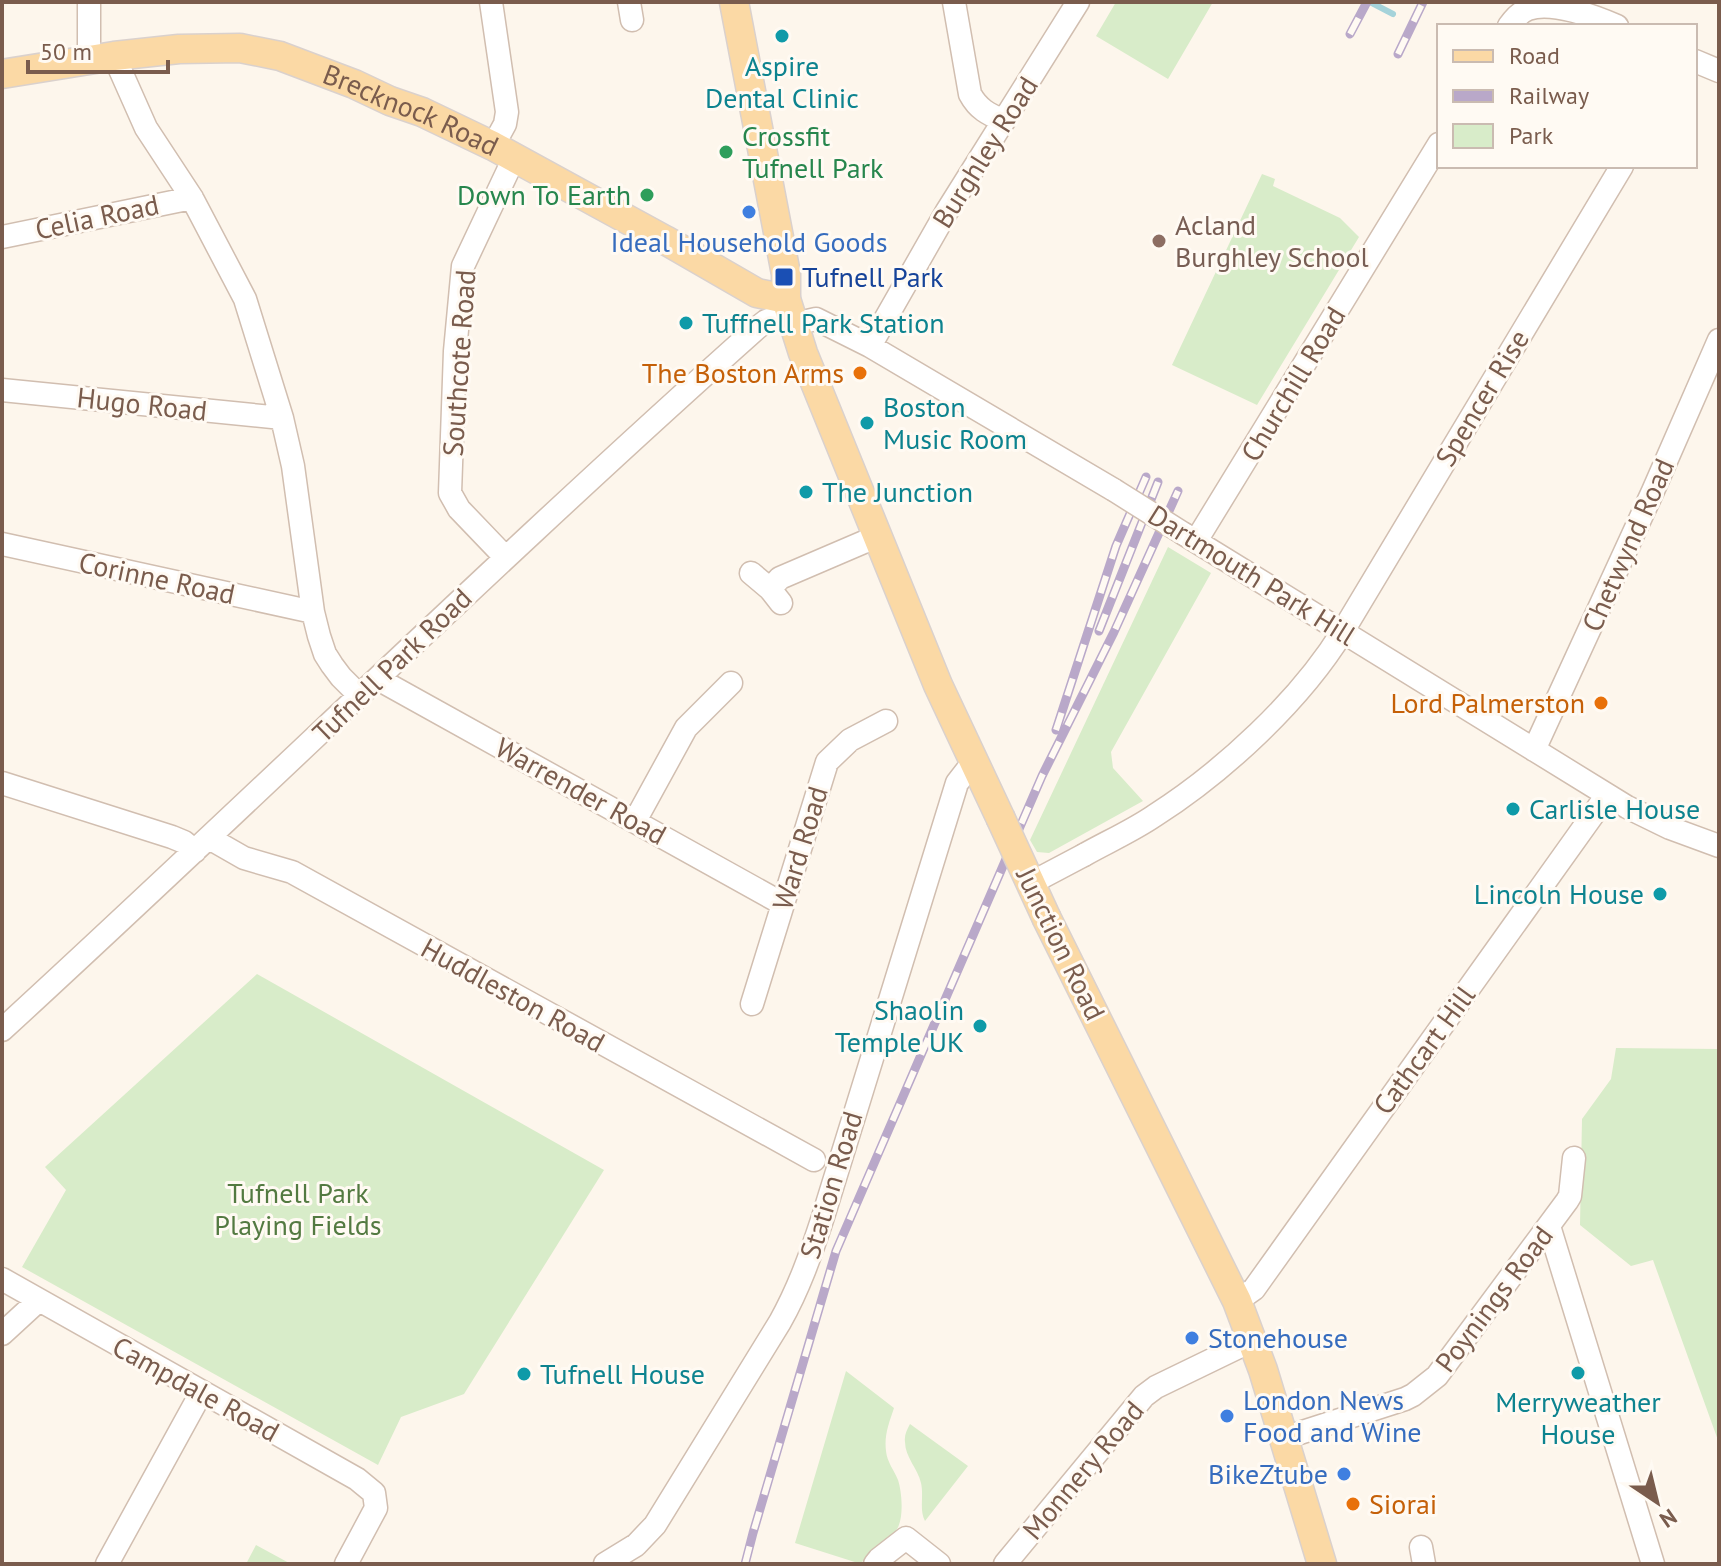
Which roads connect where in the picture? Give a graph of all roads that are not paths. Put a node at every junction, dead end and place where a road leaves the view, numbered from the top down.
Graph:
1 (89, 2) edge
2 (491, 2) edge
3 (734, 2) edge
4 (954, 2) edge
5 (1078, 2) edge
6 (1511, 24) edge
7 (1612, 24) edge
8 (101, 58) junction
9 (1697, 62) edge
10 (1719, 71) edge
11 (2, 74) edge
12 (1004, 121) junction
13 (1437, 147) edge
14 (504, 152) junction
15 (1621, 168) edge
16 (192, 198) junction
17 (2, 237) edge
18 (790, 312) junction
19 (1719, 340) edge
20 (870, 346) junction
21 (2, 390) edge
22 (282, 418) junction
23 (878, 536) junction
24 (1190, 538) junction
25 (2, 544) edge
26 (505, 557) junction
27 (751, 573) dead end
28 (313, 612) junction
29 (1343, 631) junction
30 (378, 679) junction
31 (731, 683) dead end
32 (360, 696) junction
33 (886, 721) dead end
34 (1534, 750) junction
35 (974, 761) junction
36 (2, 783) edge
37 (1607, 795) junction
38 (635, 821) junction
39 (202, 844) junction
40 (1719, 846) edge
41 (1031, 883) junction
42 (783, 904) junction
43 (752, 1004) dead end
44 (2, 1030) edge
45 (1574, 1158) dead end
46 (814, 1160) dead end
47 (1549, 1226) junction
48 (2, 1279) edge
49 (39, 1300) junction
50 (1237, 1301) junction
51 (2, 1334) edge
52 (1253, 1340) junction
53 (201, 1393) junction
54 (1284, 1438) junction
55 (107, 1564) edge
56 (346, 1564) edge
57 (605, 1564) edge
58 (875, 1564) edge
59 (939, 1564) edge
60 (1005, 1564) edge
61 (1322, 1564) edge
62 (1653, 1564) edge

1 - 8 street
2 - 14 street, Southcote Road
3 - 18 main road, Junction Road
4 - 12 street
5 - 12 street, Burghley Road
6 - 7 street
8 - 11 main road, Brecknock Road
8 - 14 main road, Brecknock Road
8 - 16 street
9 - 10 street
12 - 20 street, Burghley Road
13 - 24 street, Churchill Road
14 - 18 main road, Brecknock Road
14 - 26 street, Southcote Road
15 - 29 street, Spencer Rise
16 - 17 street, Celia Road
16 - 22 street
18 - 20 street, Dartmouth Park Hill
18 - 23 main road, Junction Road
18 - 26 street, Tufnell Park Road
19 - 34 street, Chetwynd Road
20 - 24 street, Dartmouth Park Hill, bridge
21 - 22 street, Hugo Road
22 - 28 street
23 - 27 street
23 - 35 main road, Junction Road
24 - 29 street, Dartmouth Park Hill
25 - 28 street, Corinne Road
26 - 30 street, Tufnell Park Road
28 - 32 street
29 - 34 street, Dartmouth Park Hill
29 - 41 street, Spencer Rise, bridge
30 - 32 street, Tufnell Park Road
30 - 38 street, Warrender Road
31 - 38 street
32 - 39 street, Tufnell Park Road
33 - 42 street, Ward Road
34 - 37 street, Dartmouth Park Hill
35 - 41 main road, Junction Road, bridge
35 - 57 street, Station Road
36 - 39 street, Huddleston Road
37 - 40 street, Dartmouth Park Hill
37 - 50 street, Cathcart Hill
38 - 42 street, Warrender Road
39 - 44 street, Tufnell Park Road
39 - 46 street, Huddleston Road
41 - 50 main road, Junction Road, bridge
42 - 43 street, Ward Road
45 - 47 street, Poynings Road
47 - 54 street, Poynings Road
47 - 62 street
48 - 49 street, Campdale Road
49 - 51 street
49 - 53 street, Campdale Road
50 - 52 main road, Junction Road
52 - 54 main road, Junction Road
52 - 60 street, Monnery Road
53 - 55 street
53 - 56 street, Campdale Road
54 - 61 main road, Junction Road
58 - 59 street

